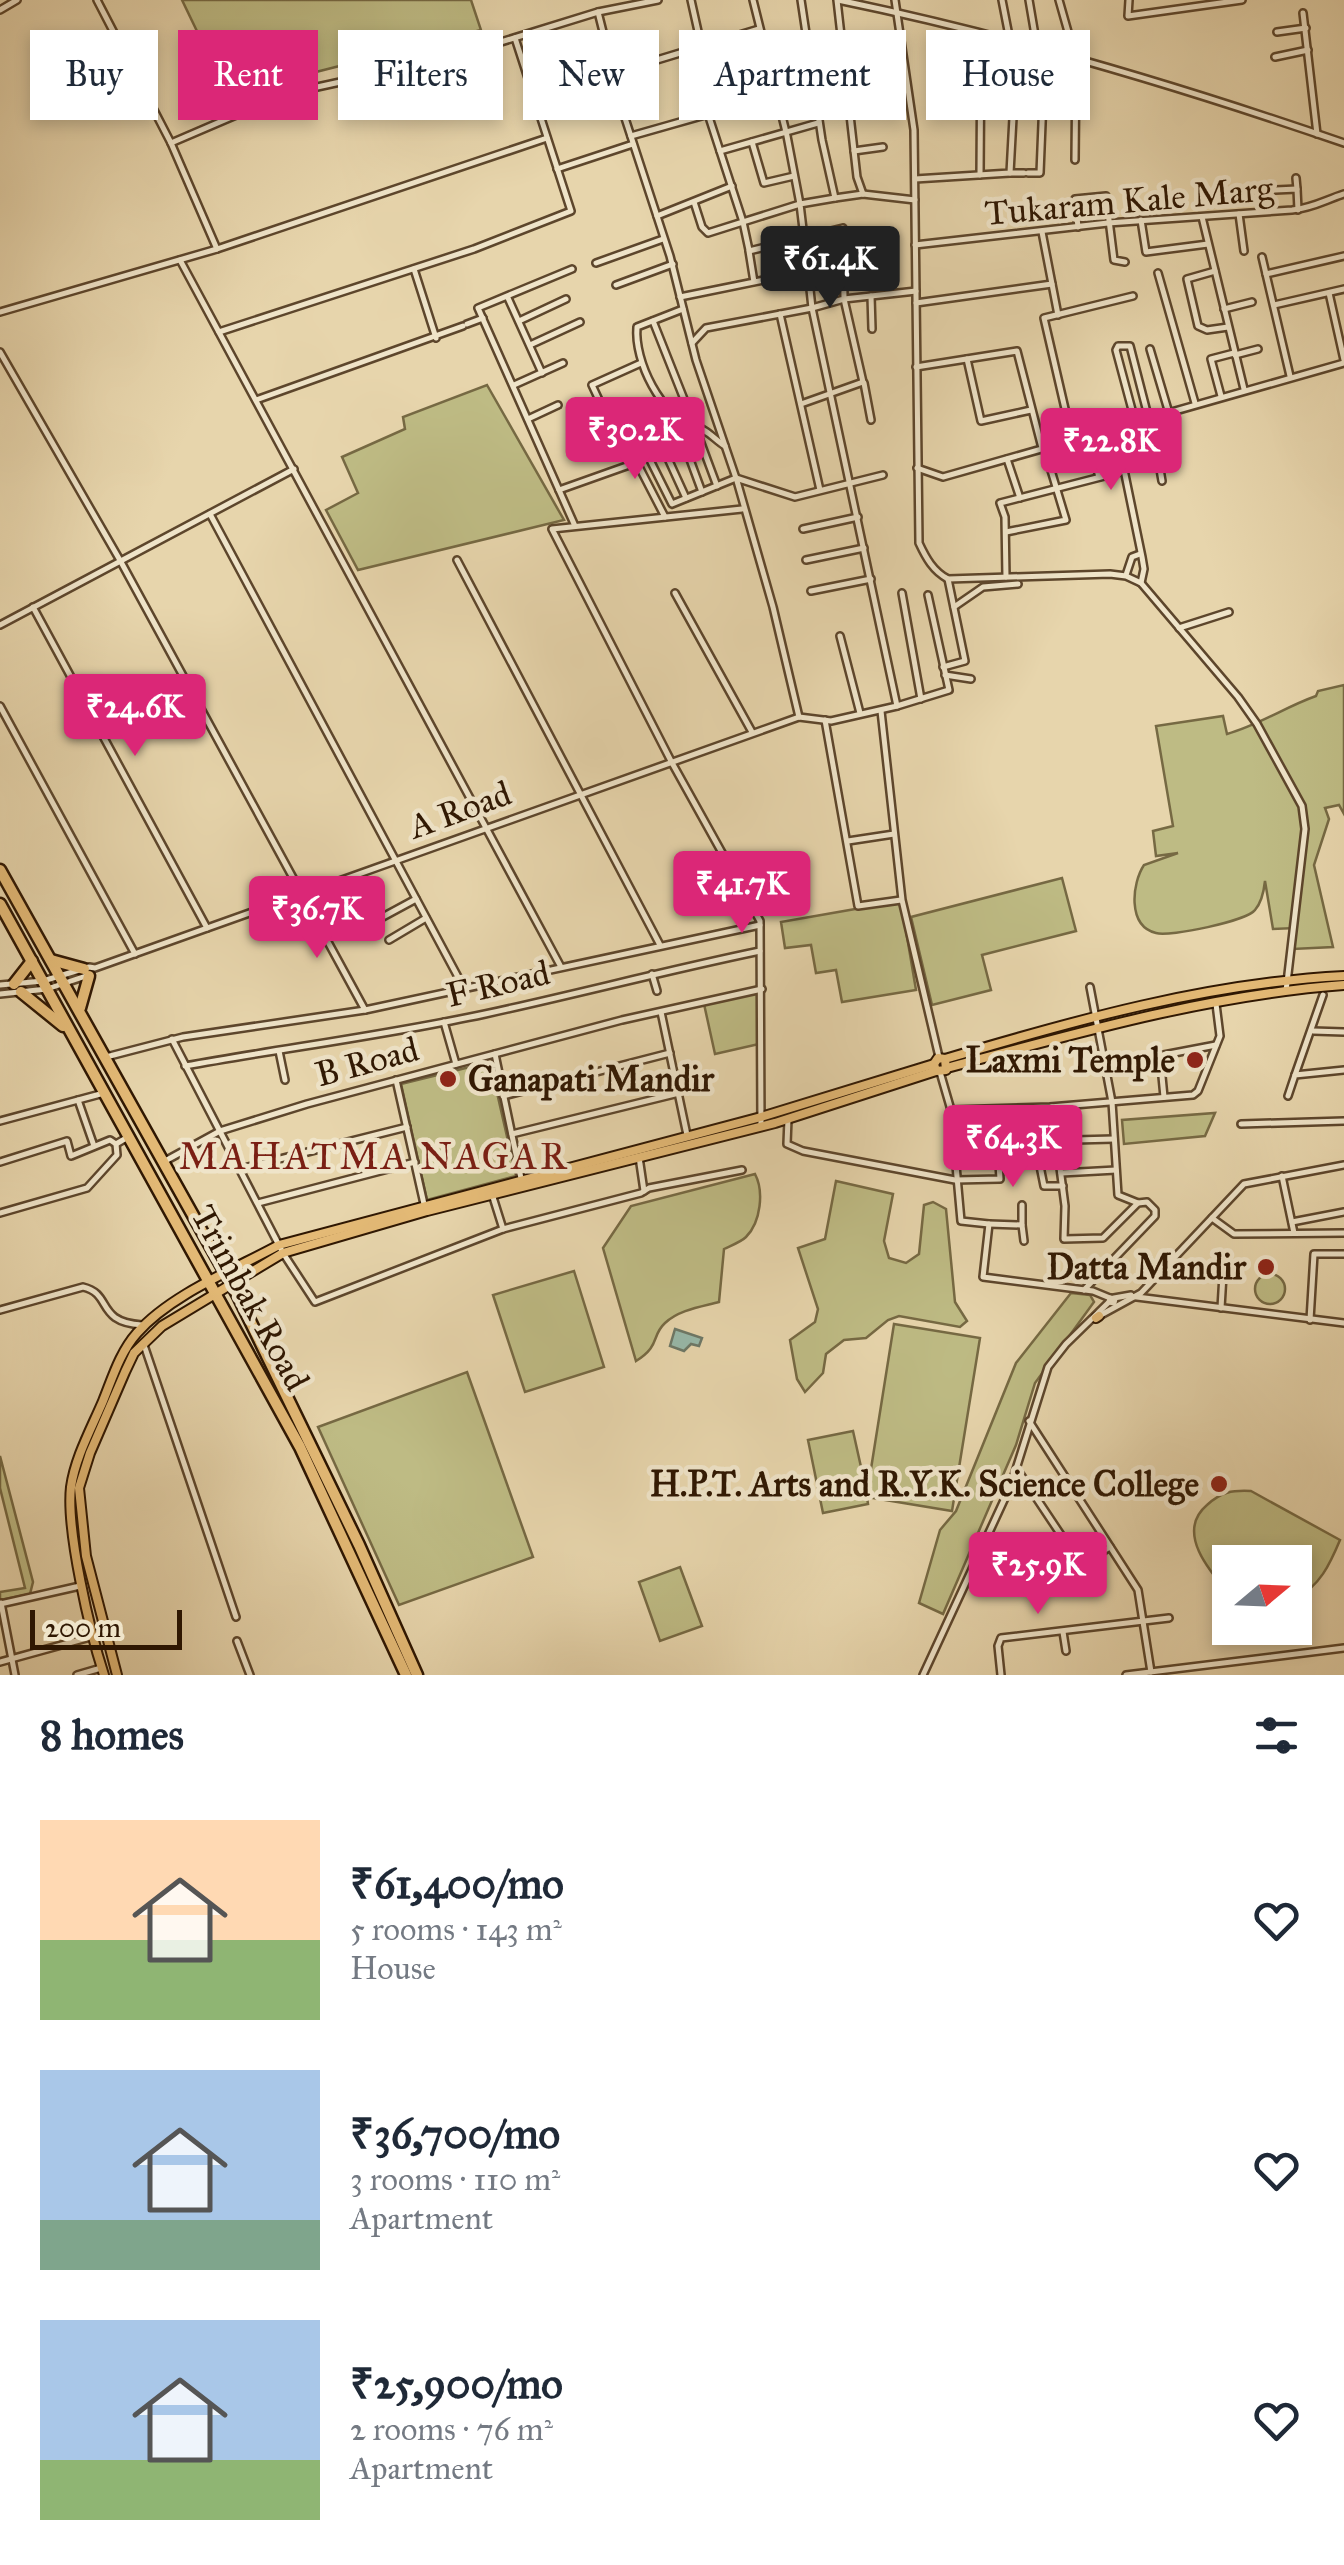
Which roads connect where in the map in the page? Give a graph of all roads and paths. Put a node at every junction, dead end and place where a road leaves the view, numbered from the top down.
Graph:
1 (17, 0) edge
2 (97, 0) edge
3 (658, 0) edge
4 (691, 0) edge
5 (752, 0) edge
6 (801, 0) edge
7 (838, 0) edge
8 (896, 0) edge
9 (1002, 0) edge
10 (1029, 0) edge
11 (1058, 0) edge
12 (1129, 0) edge
13 (1242, 0) edge
14 (848, 1) edge
15 (0, 10) edge
16 (598, 12) junction
17 (897, 12) junction
18 (1304, 13) dead end
19 (1306, 28) junction
20 (760, 29) joint
21 (603, 30) edge
22 (697, 30) edge
23 (757, 30) edge
24 (806, 30) edge
25 (841, 30) edge
26 (967, 30) edge
27 (1010, 30) edge
28 (1034, 30) edge
29 (1067, 30) edge
30 (1277, 32) dead end
31 (515, 38) junction
32 (1308, 50) junction
33 (1275, 57) dead end
34 (1090, 64) edge
35 (627, 120) edge
36 (687, 120) edge
37 (710, 120) edge
38 (783, 120) edge
39 (850, 120) edge
40 (981, 120) edge
41 (1012, 120) edge
42 (1042, 120) edge
43 (1076, 120) edge
44 (820, 122) joint
45 (786, 132) junction
46 (1317, 134) junction
47 (631, 136) junction
48 (547, 138) junction
49 (752, 142) junction
50 (171, 143) junction
51 (1344, 143) edge
52 (633, 144) junction
53 (884, 147) dead end
54 (720, 151) junction
55 (854, 151) junction
56 (1076, 160) dead end
57 (557, 169) junction
58 (1010, 173) junction
59 (980, 175) junction
60 (794, 176) junction
61 (1296, 178) dead end
62 (915, 179) junction
63 (732, 186) junction
64 (1296, 189) junction
65 (1237, 192) dead end
66 (863, 194) junction
67 (1344, 194) edge
68 (834, 198) junction
69 (915, 200) junction
70 (694, 202) junction
71 (800, 204) junction
72 (1298, 210) junction
73 (1239, 214) junction
74 (657, 216) junction
75 (1202, 218) junction
76 (1141, 220) junction
77 (744, 222) junction
78 (1110, 223) junction
79 (1078, 227) junction
80 (1042, 232) junction
81 (665, 238) junction
82 (804, 239) junction
83 (1208, 244) junction
84 (916, 246) junction
85 (217, 249) junction
86 (749, 251) junction
87 (1244, 252) dead end
88 (1344, 256) edge
89 (1262, 257) dead end
90 (180, 260) junction
91 (1125, 262) dead end
92 (596, 263) dead end
93 (672, 264) junction
94 (414, 269) junction
95 (572, 269) dead end
96 (1214, 270) junction
97 (808, 271) junction
98 (1158, 273) dead end
99 (1266, 274) junction
100 (754, 282) junction
101 (1052, 284) junction
102 (616, 285) dead end
103 (1344, 289) edge
104 (916, 291) junction
105 (1330, 292) junction
106 (871, 296) junction
107 (1133, 296) dead end
108 (507, 297) junction
109 (680, 297) junction
110 (566, 299) dead end
111 (844, 299) junction
112 (1252, 302) dead end
113 (916, 303) junction
114 (1273, 306) junction
115 (812, 308) junction
116 (683, 309) junction
117 (1224, 309) junction
118 (0, 312) edge
119 (780, 314) junction
120 (1058, 315) junction
121 (483, 318) junction
122 (653, 320) junction
123 (519, 321) junction
124 (580, 322) dead end
125 (1228, 327) junction
126 (872, 329) dead end
127 (220, 332) junction
128 (436, 338) junction
129 (692, 343) junction
130 (530, 345) junction
131 (1150, 349) dead end
132 (1258, 349) dead end
133 (0, 352) edge
134 (1235, 354) junction
135 (967, 359) junction
136 (562, 362) dead end
137 (1344, 362) edge
138 (642, 363) junction
139 (916, 367) junction
140 (542, 373) junction
141 (1290, 377) junction
142 (864, 382) junction
143 (514, 386) junction
144 (1244, 390) junction
145 (831, 394) junction
146 (1221, 396) junction
147 (256, 400) junction
148 (1195, 403) junction
149 (558, 404) dead end
150 (801, 404) junction
151 (1031, 410) junction
152 (1168, 410) junction
153 (1150, 416) junction
154 (528, 418) junction
155 (871, 420) dead end
156 (1134, 420) junction
157 (695, 426) junction
158 (1115, 426) junction
159 (1087, 434) junction
160 (1176, 438) dead end
161 (1072, 439) junction
162 (700, 440) junction
163 (685, 446) junction
164 (725, 446) junction
165 (1043, 448) junction
166 (665, 452) junction
167 (649, 458) junction
168 (1007, 459) junction
169 (636, 463) junction
170 (917, 468) junction
171 (294, 469) junction
172 (1124, 471) junction
173 (883, 475) dead end
174 (736, 478) junction
175 (1099, 478) junction
176 (1162, 480) dead end
177 (850, 483) junction
178 (717, 486) junction
179 (1056, 488) junction
180 (560, 490) junction
181 (820, 490) junction
182 (702, 492) junction
183 (686, 498) junction
184 (1020, 498) junction
185 (742, 509) junction
186 (210, 514) junction
187 (665, 517) junction
188 (858, 517) junction
189 (575, 526) junction
190 (803, 529) dead end
191 (1006, 532) junction
192 (864, 548) junction
193 (1140, 554) junction
194 (456, 560) dead end
195 (806, 560) dead end
196 (120, 562) junction
197 (1006, 576) junction
198 (1126, 576) junction
199 (948, 578) junction
200 (871, 579) junction
201 (1140, 583) junction
202 (1018, 584) dead end
203 (811, 590) dead end
204 (675, 593) dead end
205 (902, 594) dead end
206 (928, 594) dead end
207 (32, 607) junction
208 (954, 607) junction
209 (1228, 612) dead end
210 (0, 625) edge
211 (1179, 628) junction
212 (840, 636) dead end
213 (944, 671) junction
214 (971, 679) dead end
215 (922, 698) junction
216 (0, 706) edge
217 (897, 706) junction
218 (881, 710) junction
219 (860, 713) junction
220 (799, 717) junction
221 (825, 720) junction
222 (752, 732) junction
223 (671, 761) junction
224 (581, 793) junction
225 (882, 808) dead end
226 (892, 811) junction
227 (488, 827) junction
228 (894, 834) junction
229 (847, 841) junction
230 (395, 860) junction
231 (0, 870) edge
232 (300, 894) junction
233 (416, 899) junction
234 (902, 900) junction
235 (0, 904) edge
236 (426, 918) junction
237 (379, 919) dead end
238 (760, 925) junction
239 (207, 928) junction
240 (389, 940) dead end
241 (660, 945) junction
242 (760, 952) junction
243 (136, 954) junction
244 (32, 960) junction
245 (52, 960) junction
246 (561, 967) junction
247 (89, 971) junction
248 (652, 974) junction
249 (1344, 976) edge
250 (1287, 979) junction
251 (63, 981) junction
252 (45, 985) junction
253 (1344, 985) edge
254 (0, 986) edge
255 (1090, 986) dead end
256 (17, 988) junction
257 (762, 989) junction
258 (464, 990) junction
259 (1286, 990) junction
260 (656, 992) dead end
261 (0, 994) edge
262 (1323, 996) dead end
263 (1216, 1004) junction
264 (80, 1008) junction
265 (365, 1010) junction
266 (660, 1012) junction
267 (1097, 1015) junction
268 (444, 1022) junction
269 (1099, 1027) junction
270 (1313, 1030) junction
271 (1344, 1032) edge
272 (74, 1038) junction
273 (172, 1040) junction
274 (1218, 1044) junction
275 (279, 1051) junction
276 (670, 1053) junction
277 (494, 1054) junction
278 (1160, 1056) junction
279 (106, 1057) junction
280 (456, 1064) junction
281 (940, 1065) junction
282 (185, 1066) junction
283 (1106, 1066) junction
284 (1344, 1070) edge
285 (1295, 1075) junction
286 (285, 1080) dead end
287 (396, 1080) junction
288 (104, 1092) junction
289 (678, 1093) junction
290 (503, 1096) junction
291 (1288, 1096) dead end
292 (1164, 1097) junction
293 (78, 1100) junction
294 (1112, 1102) junction
295 (1052, 1107) junction
296 (951, 1110) junction
297 (788, 1119) junction
298 (0, 1121) edge
299 (1344, 1121) edge
300 (761, 1122) junction
301 (1240, 1124) dead end
302 (407, 1127) junction
303 (220, 1132) junction
304 (512, 1134) junction
305 (687, 1134) junction
306 (997, 1134) dead end
307 (128, 1137) junction
308 (1057, 1138) junction
309 (1114, 1138) junction
310 (116, 1144) junction
311 (94, 1146) junction
312 (638, 1157) junction
313 (0, 1162) edge
314 (166, 1162) junction
315 (415, 1162) junction
316 (1344, 1165) edge
317 (240, 1169) junction
318 (742, 1170) dead end
319 (1116, 1170) junction
320 (1062, 1173) junction
321 (1282, 1176) junction
322 (955, 1180) junction
323 (522, 1183) junction
324 (1063, 1186) junction
325 (644, 1191) junction
326 (492, 1192) junction
327 (1138, 1203) junction
328 (258, 1204) junction
329 (424, 1204) junction
330 (1022, 1205) dead end
331 (1344, 1212) edge
332 (0, 1213) edge
333 (1211, 1218) junction
334 (1292, 1222) junction
335 (989, 1224) junction
336 (1022, 1225) junction
337 (503, 1229) junction
338 (1294, 1233) junction
339 (1344, 1233) edge
340 (1024, 1241) dead end
341 (281, 1249) junction
342 (1344, 1254) edge
343 (1224, 1258) dead end
344 (220, 1262) junction
345 (245, 1269) junction
346 (228, 1278) junction
347 (1084, 1290) junction
348 (206, 1291) junction
349 (1095, 1293) junction
350 (237, 1294) junction
351 (1130, 1298) junction
352 (1112, 1301) junction
353 (1221, 1308) junction
354 (0, 1310) edge
355 (1098, 1316) junction
356 (1310, 1320) junction
357 (1344, 1323) edge
358 (146, 1326) junction
359 (144, 1343) junction
360 (1029, 1422) junction
361 (1017, 1470) junction
362 (1110, 1547) junction
363 (974, 1561) junction
364 (1059, 1576) dead end
365 (83, 1586) junction
366 (1, 1604) edge
367 (236, 1616) dead end
368 (1169, 1618) dead end
369 (1143, 1622) junction
370 (1064, 1632) junction
371 (94, 1636) junction
372 (237, 1641) dead end
373 (1344, 1648) edge
374 (1066, 1651) dead end
375 (10, 1659) junction
376 (0, 1662) edge
377 (102, 1672) edge
378 (1151, 1672) junction
379 (1169, 1673) edge
380 (14, 1675) edge
381 (77, 1675) edge
382 (117, 1675) edge
383 (250, 1675) edge
384 (406, 1675) edge
385 (417, 1675) edge
386 (924, 1675) edge
387 (1001, 1675) edge
388 (1126, 1675) edge

1 - 15 street
2 - 50 street
3 - 16 street
4 - 22 street
5 - 20 street
6 - 24 street
7 - 14 street
7 - 25 street
8 - 17 street
9 - 27 street
10 - 28 street
11 - 29 street
12 - 13 street
14 - 17 street
16 - 21 street
16 - 31 street
17 - 26 street
17 - 62 street
18 - 19 street
19 - 30 street
19 - 32 street
20 - 23 street
31 - 48 street
31 - 50 street
32 - 33 street
32 - 46 street
34 - 46 street
35 - 47 street
36 - 47 street
37 - 54 street
38 - 45 street
39 - 55 street
40 - 59 street
41 - 58 street
42 - 58 street
43 - 56 street
44 - 45 street
44 - 68 street
45 - 49 street
45 - 60 street
46 - 51 street
47 - 52 street
48 - 57 street
48 - 85 street
49 - 54 street
49 - 60 street
50 - 85 street
52 - 57 street
52 - 74 street
53 - 55 street
54 - 63 street
55 - 66 street
57 - 94 street
58 - 59 street
59 - 62 street
60 - 71 street
61 - 64 street
62 - 69 street
63 - 70 street
63 - 77 street
64 - 65 street
64 - 72 street
66 - 68 street
66 - 69 street
67 - 72 street, Tukaram Kale Marg
68 - 71 street
69 - 84 street
70 - 74 street
70 - 77 street
71 - 77 street
71 - 82 street
72 - 73 street, Tukaram Kale Marg
73 - 75 street, Tukaram Kale Marg
73 - 87 street
74 - 81 street
75 - 76 street, Tukaram Kale Marg
75 - 83 street
76 - 78 street, Tukaram Kale Marg
76 - 83 street
77 - 86 street
78 - 79 street, Tukaram Kale Marg
78 - 79 street
78 - 91 street
79 - 80 street, Tukaram Kale Marg
80 - 84 street, Tukaram Kale Marg
80 - 101 street
81 - 92 street
81 - 93 street
82 - 86 street
82 - 97 street
82 - 111 street
83 - 96 street
84 - 104 street
85 - 90 street
86 - 100 street
88 - 99 street
89 - 99 street
90 - 118 street
90 - 127 street
93 - 102 street
93 - 109 street
94 - 127 street
94 - 128 street
95 - 108 street
96 - 117 street
96 - 125 street
97 - 100 street
97 - 115 street
98 - 148 street
99 - 114 street
100 - 109 street
101 - 113 street
101 - 120 street
103 - 105 street
104 - 106 street
104 - 113 street
105 - 114 street
105 - 137 street
106 - 111 street
106 - 126 street
107 - 120 street
108 - 121 street
108 - 123 street
109 - 116 street
110 - 123 street
111 - 115 street
111 - 142 street
112 - 117 street
113 - 139 street
114 - 141 street
115 - 119 street
115 - 145 street
116 - 122 street
116 - 129 street
117 - 125 street
119 - 129 street
119 - 150 street
120 - 161 street
121 - 128 street
121 - 143 street
122 - 138 street
122 - 157 street
123 - 130 street
124 - 130 street
125 - 134 street
127 - 147 street
128 - 147 street
129 - 164 street
130 - 140 street
131 - 152 street
132 - 134 street
133 - 196 street
134 - 144 street
134 - 146 street
135 - 139 street
135 - 151 street
135 - 151 street
136 - 140 street
137 - 141 street
138 - 157 street
138 - 169 street
139 - 170 street
140 - 143 street
141 - 144 street
142 - 145 street
142 - 155 street
143 - 154 street
144 - 146 street
145 - 150 street
145 - 177 street
146 - 148 street
147 - 171 street
148 - 152 street
149 - 154 street
150 - 181 street
151 - 165 street
152 - 153 street
152 - 160 street
153 - 156 street
153 - 156 street
153 - 176 street
154 - 180 street
156 - 158 street
157 - 162 street
157 - 164 street
158 - 159 street
158 - 172 street
159 - 161 street
159 - 175 street
161 - 165 street
162 - 163 street
162 - 178 street
163 - 166 street
163 - 182 street
164 - 174 street
165 - 168 street
165 - 179 street
166 - 167 street
166 - 183 street
167 - 169 street
167 - 183 street
168 - 170 street
168 - 184 street
169 - 180 street
169 - 187 street
170 - 199 street
171 - 186 street
171 - 227 street
172 - 175 street
172 - 193 street
173 - 177 street
174 - 178 street
174 - 181 street
174 - 185 street
175 - 179 street
177 - 181 street
177 - 188 street
178 - 182 street
179 - 184 street
179 - 191 street
180 - 189 street
182 - 183 street
184 - 191 street
185 - 187 street
185 - 220 street
186 - 196 street
186 - 230 street
187 - 189 street
188 - 190 street
188 - 192 street
189 - 223 street
191 - 197 street
192 - 195 street
192 - 200 street
193 - 198 street
193 - 201 street
194 - 224 street
196 - 207 street
196 - 232 street
197 - 198 street
197 - 199 street
198 - 201 street
199 - 208 street
200 - 203 street
200 - 217 street
201 - 211 street
202 - 208 street
204 - 222 street
205 - 215 street
206 - 213 street
207 - 210 street
207 - 239 street
208 - 213 street
209 - 211 street
211 - 250 street
212 - 219 street
213 - 214 street
213 - 215 street
215 - 217 street, A Road
216 - 243 street
217 - 218 street, A Road
218 - 219 street, A Road
218 - 226 street
219 - 221 street, A Road
220 - 221 street, A Road
220 - 222 street, A Road
221 - 229 street
222 - 223 street, A Road
223 - 224 street, A Road
223 - 238 street
224 - 227 street, A Road
224 - 241 street
225 - 226 street
226 - 228 street
227 - 230 street, A Road
227 - 246 street
228 - 229 street
228 - 234 street
229 - 234 street
230 - 232 street, A Road
230 - 233 street
231 - 245 highway, Trimbak Road
232 - 239 street, A Road
232 - 265 street
233 - 236 street
233 - 237 street
234 - 281 street
235 - 244 highway, Trimbak Road
236 - 240 street
236 - 258 street
238 - 241 street
238 - 242 street
239 - 243 street, A Road
241 - 246 street
242 - 248 street, F Road
242 - 257 street
243 - 247 street, A Road
244 - 252 highway, Trimbak Road
244 - 256 highway
245 - 247 highway
245 - 251 highway, Trimbak Road
246 - 258 street
247 - 251 street, A Road
247 - 264 highway
248 - 260 street
248 - 268 street, F Road
249 - 250 main road
250 - 259 street
250 - 267 main road
251 - 252 street
251 - 264 highway, Trimbak Road
252 - 256 street
252 - 272 highway, Trimbak Road
253 - 259 main road
254 - 256 street
255 - 267 street
256 - 261 street
256 - 272 highway
257 - 266 street, B Road
257 - 300 street
258 - 265 street
259 - 263 main road
262 - 270 street
263 - 269 main road
263 - 274 street
264 - 279 highway, Trimbak Road
265 - 273 street
266 - 276 street
266 - 277 street, B Road
267 - 269 street
267 - 281 main road
268 - 275 street, F Road
268 - 280 street
269 - 281 main road
269 - 283 street
270 - 271 street
270 - 285 street
272 - 288 highway, Trimbak Road
273 - 279 street
273 - 282 street
274 - 278 street
274 - 292 street
275 - 282 street, F Road
275 - 286 street
276 - 289 street
276 - 290 street
277 - 280 street, B Road
277 - 290 street
278 - 283 street
278 - 292 street
279 - 314 highway, Trimbak Road
280 - 287 street, B Road
281 - 296 street
281 - 297 main road
281 - 300 main road
282 - 303 street
283 - 294 street
284 - 285 street
285 - 291 street
287 - 302 street
287 - 303 street, B Road
288 - 293 street
288 - 307 highway, Trimbak Road
289 - 304 street
289 - 305 street
290 - 304 street
292 - 294 street
293 - 298 street
293 - 311 street
294 - 295 street
294 - 309 street
295 - 296 street
295 - 308 street
296 - 322 street
297 - 300 main road
297 - 322 street
299 - 301 street
300 - 305 main road
300 - 312 main road
302 - 315 street
302 - 317 street
303 - 314 street, B Road
303 - 317 street
304 - 323 street
305 - 323 main road
306 - 322 street
307 - 310 street
307 - 348 highway, Trimbak Road
308 - 309 street
308 - 320 street
308 - 324 street
309 - 319 street
310 - 311 street
310 - 332 street
311 - 313 street
312 - 323 main road
312 - 325 street
314 - 344 highway, Trimbak Road
315 - 328 street
315 - 329 street
316 - 321 street
317 - 328 street
318 - 325 street
319 - 320 street
319 - 327 street
320 - 324 street
321 - 333 street
321 - 334 street
322 - 335 street
323 - 326 main road
324 - 327 street
325 - 337 street
326 - 329 main road
326 - 337 street
326 - 341 main road
327 - 347 street
328 - 341 street
329 - 341 main road
330 - 336 street
331 - 334 street
333 - 338 street
333 - 351 street
334 - 338 street
335 - 336 street
335 - 347 street
336 - 340 street
337 - 341 street
338 - 339 street
341 - 345 main road
342 - 356 street
343 - 353 street
344 - 345 main road
344 - 346 highway, Trimbak Road
345 - 346 main road
345 - 350 main road
346 - 348 main road
346 - 350 highway, Trimbak Road
347 - 349 street
348 - 358 main road
348 - 359 main road
348 - 384 highway, Trimbak Road
349 - 352 street
349 - 355 street
350 - 385 highway, Trimbak Road
351 - 352 street
351 - 353 street
351 - 355 street
352 - 355 street
353 - 356 street
354 - 358 street
355 - 360 street
356 - 357 street
358 - 365 main road
359 - 367 street
359 - 382 main road
360 - 361 street
360 - 362 street
361 - 362 street
361 - 363 street
362 - 369 street
363 - 364 street
363 - 386 street
365 - 366 street
365 - 371 main road
366 - 375 street
368 - 369 street
369 - 370 street
369 - 378 street
370 - 374 street
370 - 387 street
371 - 375 street
371 - 377 main road
372 - 383 street
373 - 379 street
375 - 376 street
375 - 380 street
377 - 381 street
378 - 379 street
378 - 388 street

